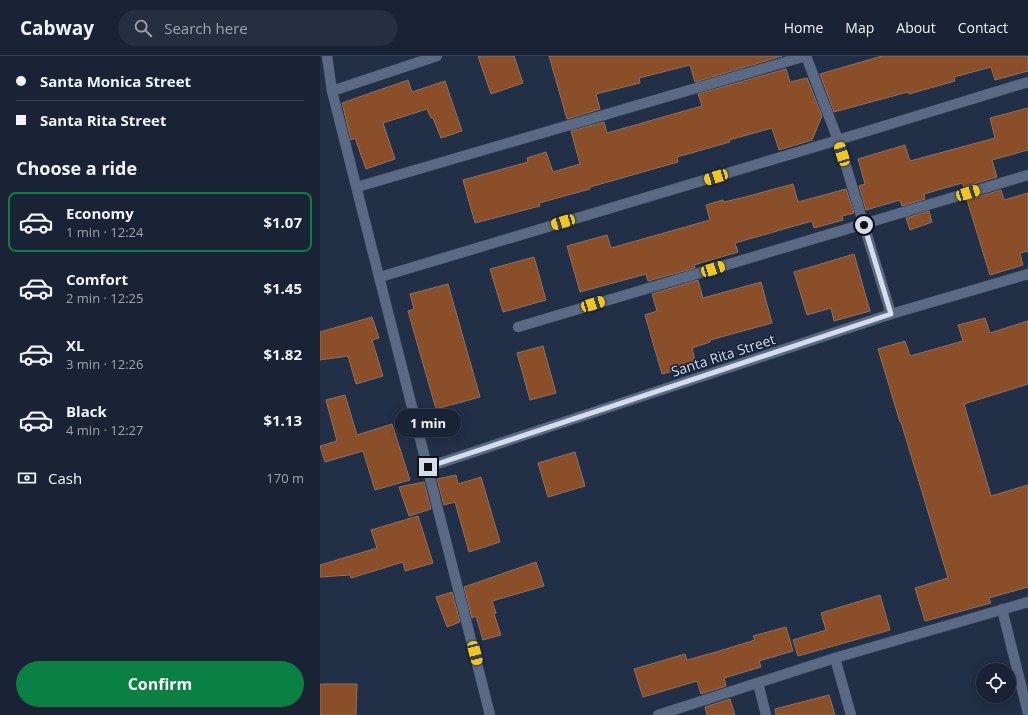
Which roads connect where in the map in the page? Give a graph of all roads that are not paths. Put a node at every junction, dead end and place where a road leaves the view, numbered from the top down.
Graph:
1 (327, 56) edge
2 (437, 56) edge
3 (806, 56) edge
4 (1028, 82) edge
5 (332, 90) junction
6 (838, 140) junction
7 (1028, 175) edge
8 (357, 187) junction
9 (864, 225) junction
10 (1028, 274) edge
11 (380, 277) junction
12 (891, 314) junction
13 (518, 327) dead end
14 (428, 467) junction
15 (1028, 602) edge
16 (1002, 609) junction
17 (835, 658) junction
18 (758, 683) junction
19 (676, 712) edge
20 (1028, 713) edge
21 (490, 715) edge
22 (658, 715) edge
23 (766, 715) edge
24 (850, 715) edge

1 - 5 street
2 - 5 street
3 - 6 street
3 - 8 street
4 - 6 street
5 - 8 street
6 - 9 street
6 - 11 street
7 - 9 street
8 - 11 street
9 - 12 street
9 - 13 street
10 - 12 street, Santa Rita Street
11 - 14 street
12 - 14 street, Santa Rita Street
14 - 21 street
15 - 16 street
16 - 17 street
16 - 20 street
17 - 18 street
17 - 24 street
18 - 19 street
18 - 23 street
19 - 22 street

